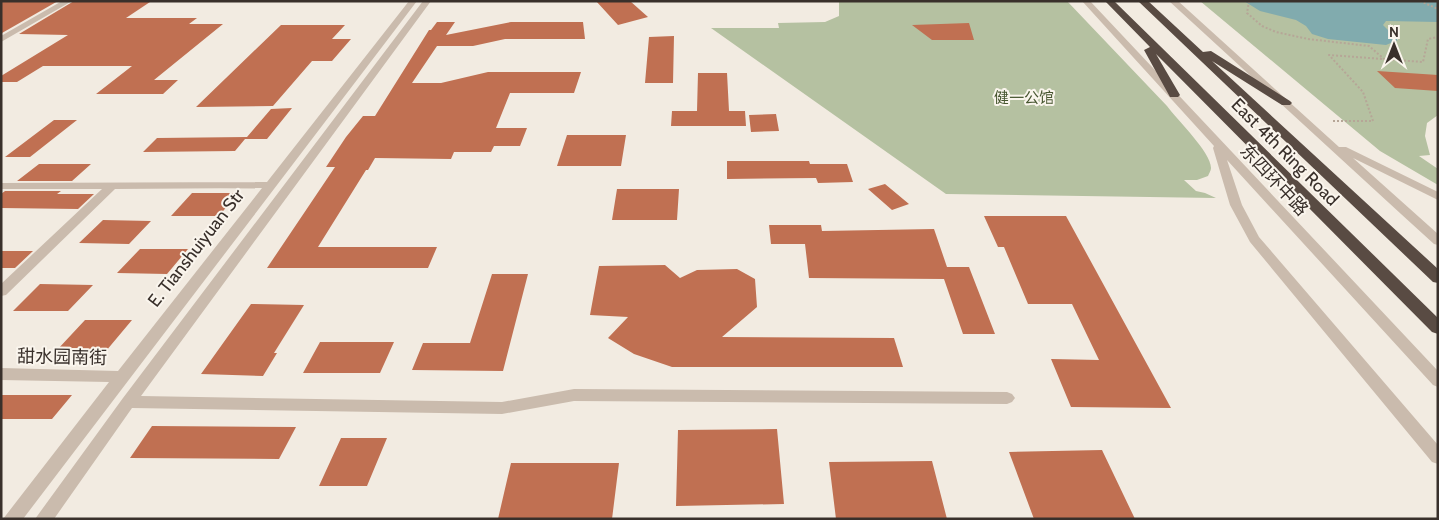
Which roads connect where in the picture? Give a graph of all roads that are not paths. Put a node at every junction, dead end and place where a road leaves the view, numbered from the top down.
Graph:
1 (68, 1) edge
2 (413, 1) edge
3 (427, 1) edge
4 (1086, 1) edge
5 (1109, 1) edge
6 (1142, 1) edge
7 (1173, 1) edge
8 (1176, 32) junction
9 (1140, 33) junction
10 (1, 40) edge
11 (1174, 95) junction
12 (1286, 103) junction
13 (1326, 142) junction
14 (1216, 143) junction
15 (270, 185) junction
16 (1, 186) edge
17 (112, 186) junction
18 (1438, 198) edge
19 (1438, 241) edge
20 (1438, 278) edge
21 (1, 292) edge
22 (1438, 328) edge
23 (1, 374) edge
24 (121, 377) junction
25 (1438, 381) edge
26 (1007, 398) dead end
27 (128, 402) junction
28 (1438, 457) edge
29 (12, 519) edge
30 (44, 519) edge

1 - 10 street
2 - 15 street, E. Tianshuiyuan Str
3 - 27 street, E. Tianshuiyuan Str
4 - 11 street, 东四环中路
5 - 9 highway, East 4th Ring Road
6 - 8 highway, East 4th Ring Road
7 - 12 street
8 - 12 highway
8 - 20 highway, East 4th Ring Road
9 - 11 highway
9 - 22 highway, East 4th Ring Road
11 - 14 street, 东四环中路
12 - 13 street
13 - 18 street
13 - 19 street
14 - 25 street, 东四环中路
14 - 28 street
15 - 17 street
15 - 24 street, E. Tianshuiyuan Str
16 - 17 street
17 - 21 street
23 - 24 street, 甜水园南街
24 - 29 street, E. Tianshuiyuan Str
26 - 27 street
27 - 30 street, E. Tianshuiyuan Str

